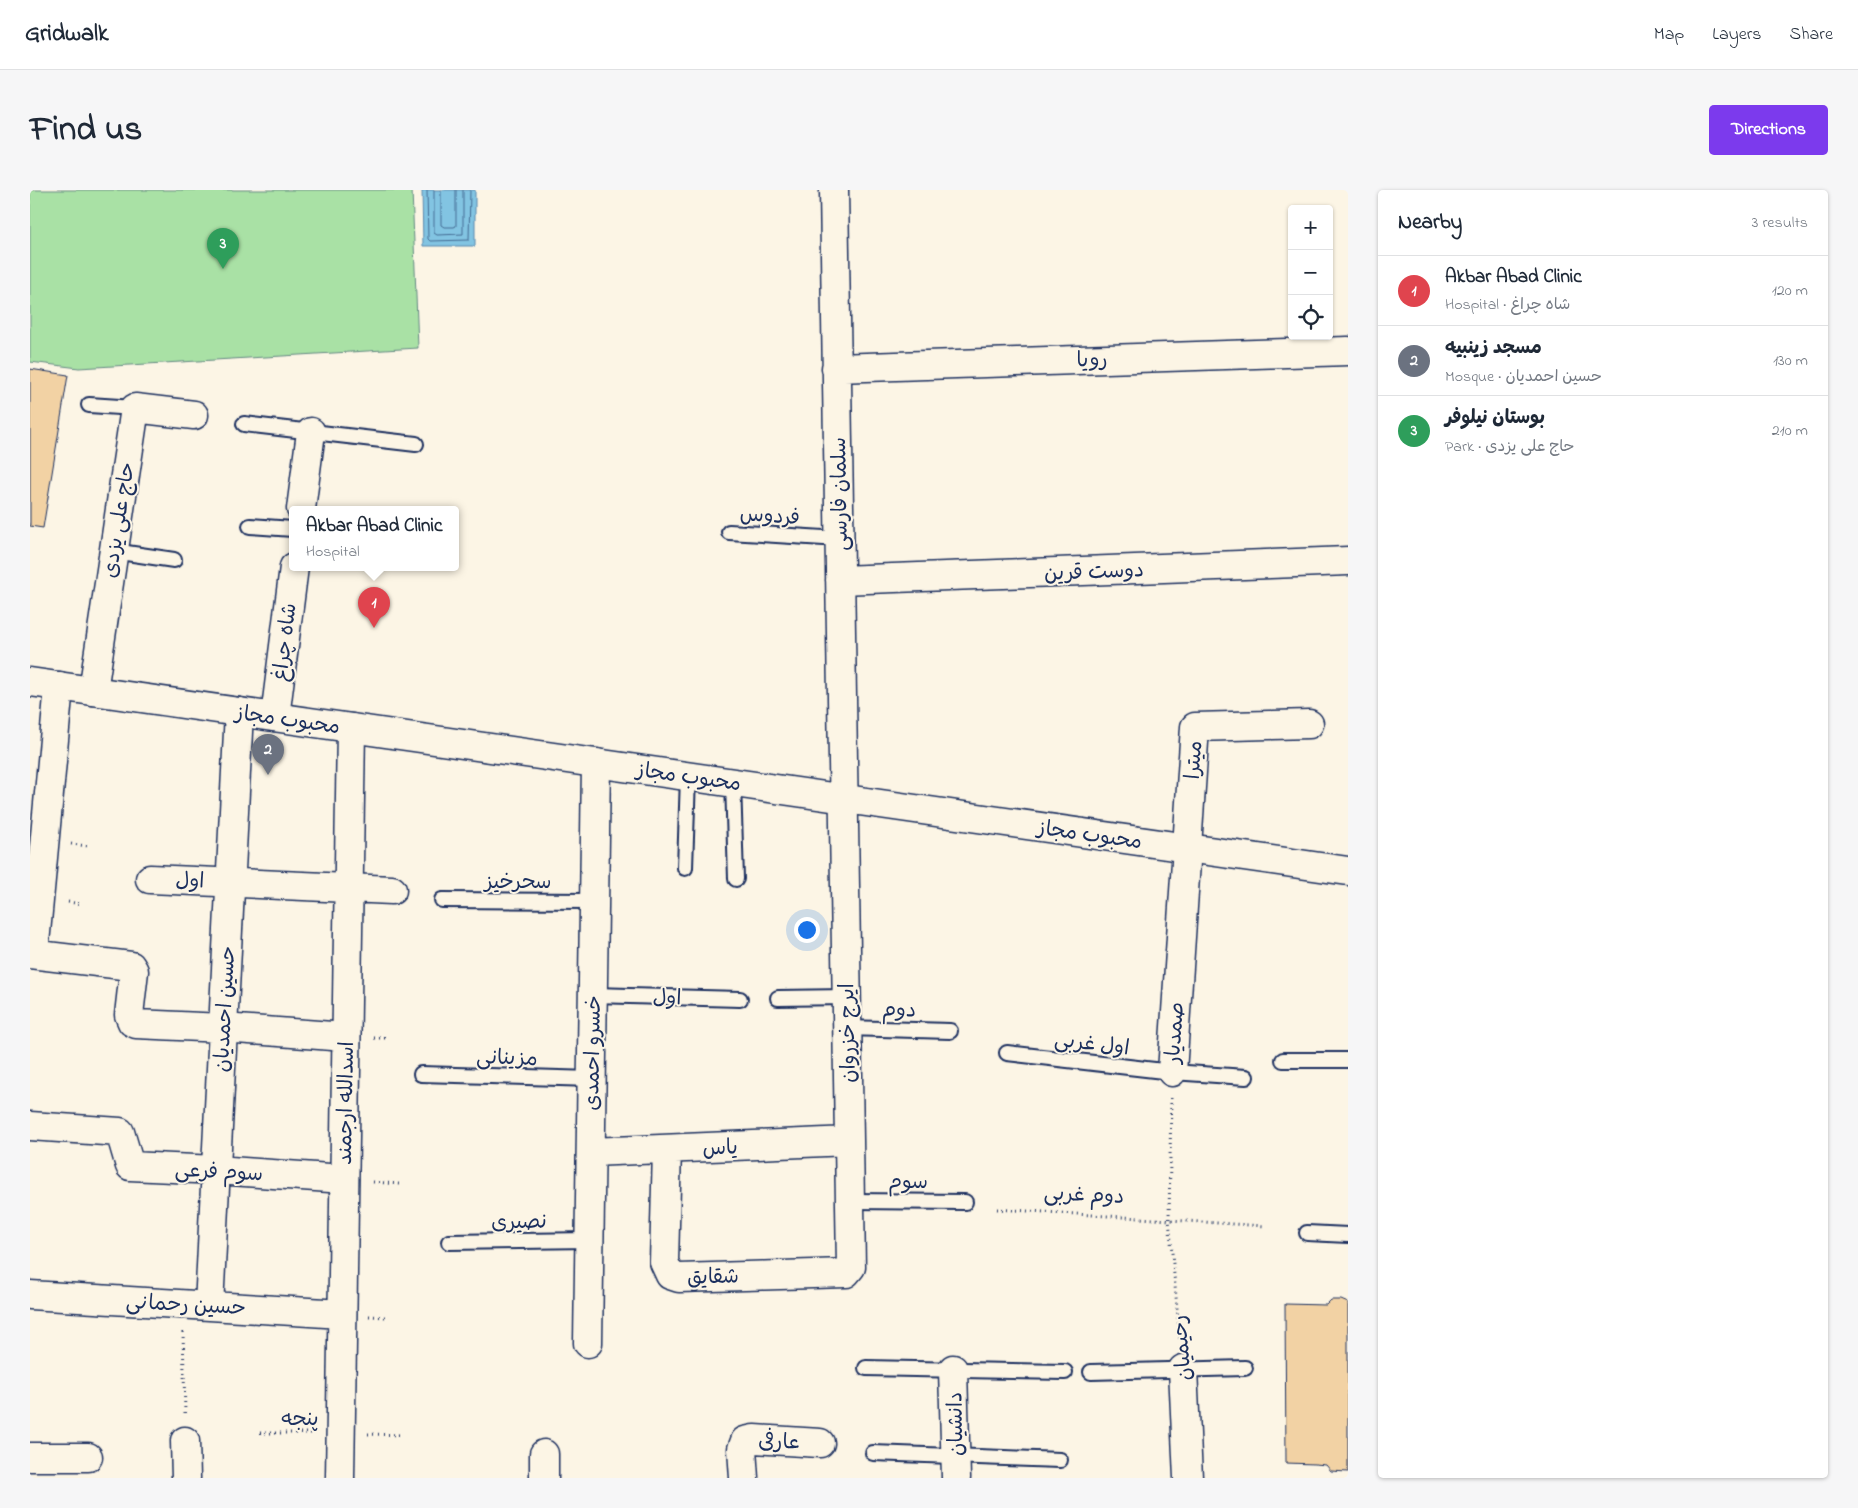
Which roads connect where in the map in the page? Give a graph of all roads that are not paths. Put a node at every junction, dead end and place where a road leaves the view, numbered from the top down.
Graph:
1 (834, 190) edge
2 (1348, 351) edge
3 (836, 368) junction
4 (89, 405) dead end
5 (135, 408) junction
6 (194, 415) dead end
7 (244, 424) dead end
8 (311, 432) junction
9 (416, 444) dead end
10 (301, 506) edge
11 (250, 526) dead end
12 (289, 529) edge
13 (728, 532) dead end
14 (840, 539) junction
15 (113, 551) junction
16 (174, 560) dead end
17 (1348, 561) edge
18 (293, 571) edge
19 (840, 580) junction
20 (30, 682) edge
21 (59, 686) junction
22 (92, 691) junction
23 (239, 712) junction
24 (275, 717) junction
25 (1310, 724) dead end
26 (351, 728) junction
27 (596, 763) junction
28 (688, 776) junction
29 (733, 782) junction
30 (844, 799) junction
31 (1187, 848) junction
32 (685, 868) dead end
33 (1348, 871) edge
34 (150, 879) dead end
35 (736, 879) dead end
36 (230, 882) junction
37 (348, 887) junction
38 (392, 890) dead end
39 (442, 900) dead end
40 (594, 901) junction
41 (32, 954) edge
42 (593, 995) junction
43 (847, 997) junction
44 (778, 998) dead end
45 (740, 999) dead end
46 (223, 1028) junction
47 (847, 1028) junction
48 (950, 1031) dead end
49 (346, 1037) junction
50 (1007, 1053) dead end
51 (1283, 1060) dead end
52 (1348, 1060) edge
53 (1172, 1072) junction
54 (421, 1074) dead end
55 (1246, 1077) dead end
56 (592, 1079) junction
57 (30, 1126) edge
58 (849, 1141) junction
59 (667, 1149) junction
60 (591, 1152) junction
61 (216, 1170) junction
62 (344, 1179) junction
63 (850, 1200) junction
64 (965, 1202) dead end
65 (1307, 1233) dead end
66 (1348, 1235) edge
67 (590, 1240) junction
68 (449, 1242) dead end
69 (851, 1267) joint
70 (30, 1295) edge
71 (196, 1305) junction
72 (342, 1314) junction
73 (588, 1344) dead end
74 (866, 1368) dead end
75 (1245, 1368) dead end
76 (954, 1370) junction
77 (1183, 1370) junction
78 (1065, 1372) dead end
79 (1091, 1372) dead end
80 (185, 1442) road end
81 (820, 1443) dead end
82 (873, 1453) dead end
83 (30, 1457) edge
84 (88, 1457) dead end
85 (1060, 1460) dead end
86 (956, 1467) edge
87 (186, 1478) edge
88 (340, 1478) edge
89 (744, 1478) edge
90 (1188, 1478) edge

1 - 3 street, سلمان فارسی
2 - 3 street, رویا
3 - 14 street, سلمان فارسی
4 - 5 lane
5 - 6 street
5 - 15 street, حاج علی یزدی
7 - 8 lane
8 - 9 lane
8 - 10 street
11 - 12 lane
13 - 14 lane, فردوس
14 - 19 street, سلمان فارسی
15 - 16 lane
15 - 22 street, حاج علی یزدی
17 - 19 street, دوست قرین
18 - 24 street, شاه چراغ
19 - 30 street, سلمان فارسی
20 - 21 street, محبوب مجاز
21 - 22 street, محبوب مجاز
21 - 41 street
22 - 23 street, محبوب مجاز
23 - 24 street, محبوب مجاز
23 - 36 street, حسین احمدیان
24 - 26 street, محبوب مجاز
25 - 31 street, میترا
26 - 27 street, محبوب مجاز
26 - 37 street, اسدالله ارجمند
27 - 28 street, محبوب مجاز
27 - 40 street, خسرو احمدی
28 - 29 street, محبوب مجاز
28 - 32 lane
29 - 30 street, محبوب مجاز
29 - 35 lane
30 - 31 street, محبوب مجاز
30 - 43 street, ایرج خزروان
31 - 33 street, محبوب مجاز
31 - 53 street, صمدیار
34 - 36 street, اول
36 - 37 street, اول
36 - 46 street, حسین احمدیان
37 - 38 street, اول
37 - 49 street, اسدالله ارجمند
39 - 40 lane, سحرخیز
40 - 42 street, خسرو احمدی
41 - 46 street
42 - 45 lane, اول
42 - 56 street, خسرو احمدی
43 - 44 lane
43 - 47 street, ایرج خزروان
46 - 49 street
46 - 61 street, حسین احمدیان
47 - 48 lane, دوم
47 - 58 street, ایرج خزروان
49 - 62 street, اسدالله ارجمند
50 - 53 lane, اول غربی
51 - 52 lane
53 - 55 lane, اول غربی
54 - 56 lane, مزینانی
56 - 60 street, خسرو احمدی
57 - 61 street, سوم فرعی
58 - 59 street, یاس
58 - 63 street, ایرج خزروان
59 - 60 street, یاس
59 - 69 street, شقایق
60 - 67 street, خسرو احمدی
61 - 62 street, سوم فرعی
61 - 71 street, حسین احمدیان
62 - 72 street, اسدالله ارجمند
63 - 64 lane, سوم
63 - 69 street, ایرج خزروان
65 - 66 lane
67 - 68 lane, نصیری
67 - 73 street, خسرو احمدی
70 - 71 street, حسین رحمانی
71 - 72 street, حسین رحمانی
72 - 88 street, اسدالله ارجمند
74 - 76 lane
75 - 77 lane
76 - 78 lane
76 - 86 street, دانشیان
77 - 79 lane
77 - 90 street, رحیمیان
80 - 87 street
81 - 89 street, عارفی
82 - 86 lane
83 - 84 street
85 - 86 lane

